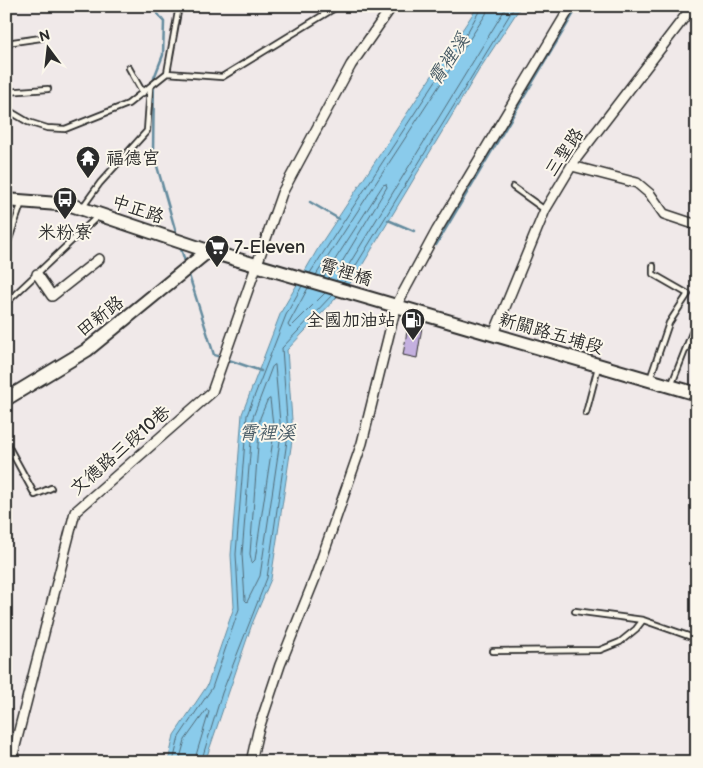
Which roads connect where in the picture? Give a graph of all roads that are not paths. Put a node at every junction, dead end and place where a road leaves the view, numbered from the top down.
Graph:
1 (179, 6) edge
2 (338, 6) edge
3 (392, 6) edge
4 (571, 6) edge
5 (693, 6) edge
6 (41, 38) dead end
7 (6, 43) edge
8 (130, 68) dead end
9 (167, 73) junction
10 (150, 88) junction
11 (48, 89) dead end
12 (6, 92) edge
13 (143, 93) junction
14 (6, 110) edge
15 (572, 166) junction
16 (513, 187) dead end
17 (6, 200) edge
18 (22, 200) junction
19 (81, 209) junction
20 (545, 210) junction
21 (99, 214) junction
22 (697, 225) edge
23 (6, 248) edge
24 (208, 251) junction
25 (99, 259) dead end
26 (256, 264) junction
27 (653, 266) dead end
28 (37, 274) junction
29 (6, 303) edge
30 (396, 306) junction
31 (697, 320) edge
32 (494, 334) junction
33 (598, 365) junction
34 (650, 380) junction
35 (671, 387) junction
36 (697, 394) edge
37 (6, 399) edge
38 (586, 413) dead end
39 (6, 442) edge
40 (51, 488) dead end
41 (575, 611) dead end
42 (643, 620) junction
43 (697, 639) edge
44 (493, 651) dead end
45 (697, 758) edge
46 (11, 762) edge
47 (251, 762) edge
48 (695, 762) edge

1 - 9 lane
2 - 9 lane
3 - 26 street, 文德路三段10巷
4 - 30 street
5 - 15 street, 三聖路
6 - 7 lane
8 - 13 lane
9 - 10 lane
10 - 13 lane
10 - 19 lane
11 - 12 lane
13 - 14 lane
15 - 20 street, 三聖路
15 - 22 street
16 - 20 lane
17 - 18 main road, 中正路
18 - 19 main road, 中正路
18 - 23 lane
19 - 21 main road, 中正路
20 - 32 street, 三聖路
21 - 24 main road, 中正路
21 - 28 lane
24 - 26 main road, 中正路
24 - 37 main road, 田新路
25 - 28 street
26 - 30 main road, 霄裡橋
26 - 46 street, 文德路三段10巷
27 - 34 lane
28 - 29 lane
30 - 32 main road, 新關路五埔段
30 - 47 street
31 - 35 lane
32 - 33 main road, 新關路五埔段
33 - 34 main road, 新關路五埔段
33 - 38 lane
34 - 35 main road, 新關路五埔段
35 - 36 main road, 新關路五埔段
39 - 40 lane
41 - 42 lane
42 - 43 lane
42 - 44 lane
45 - 48 lane

